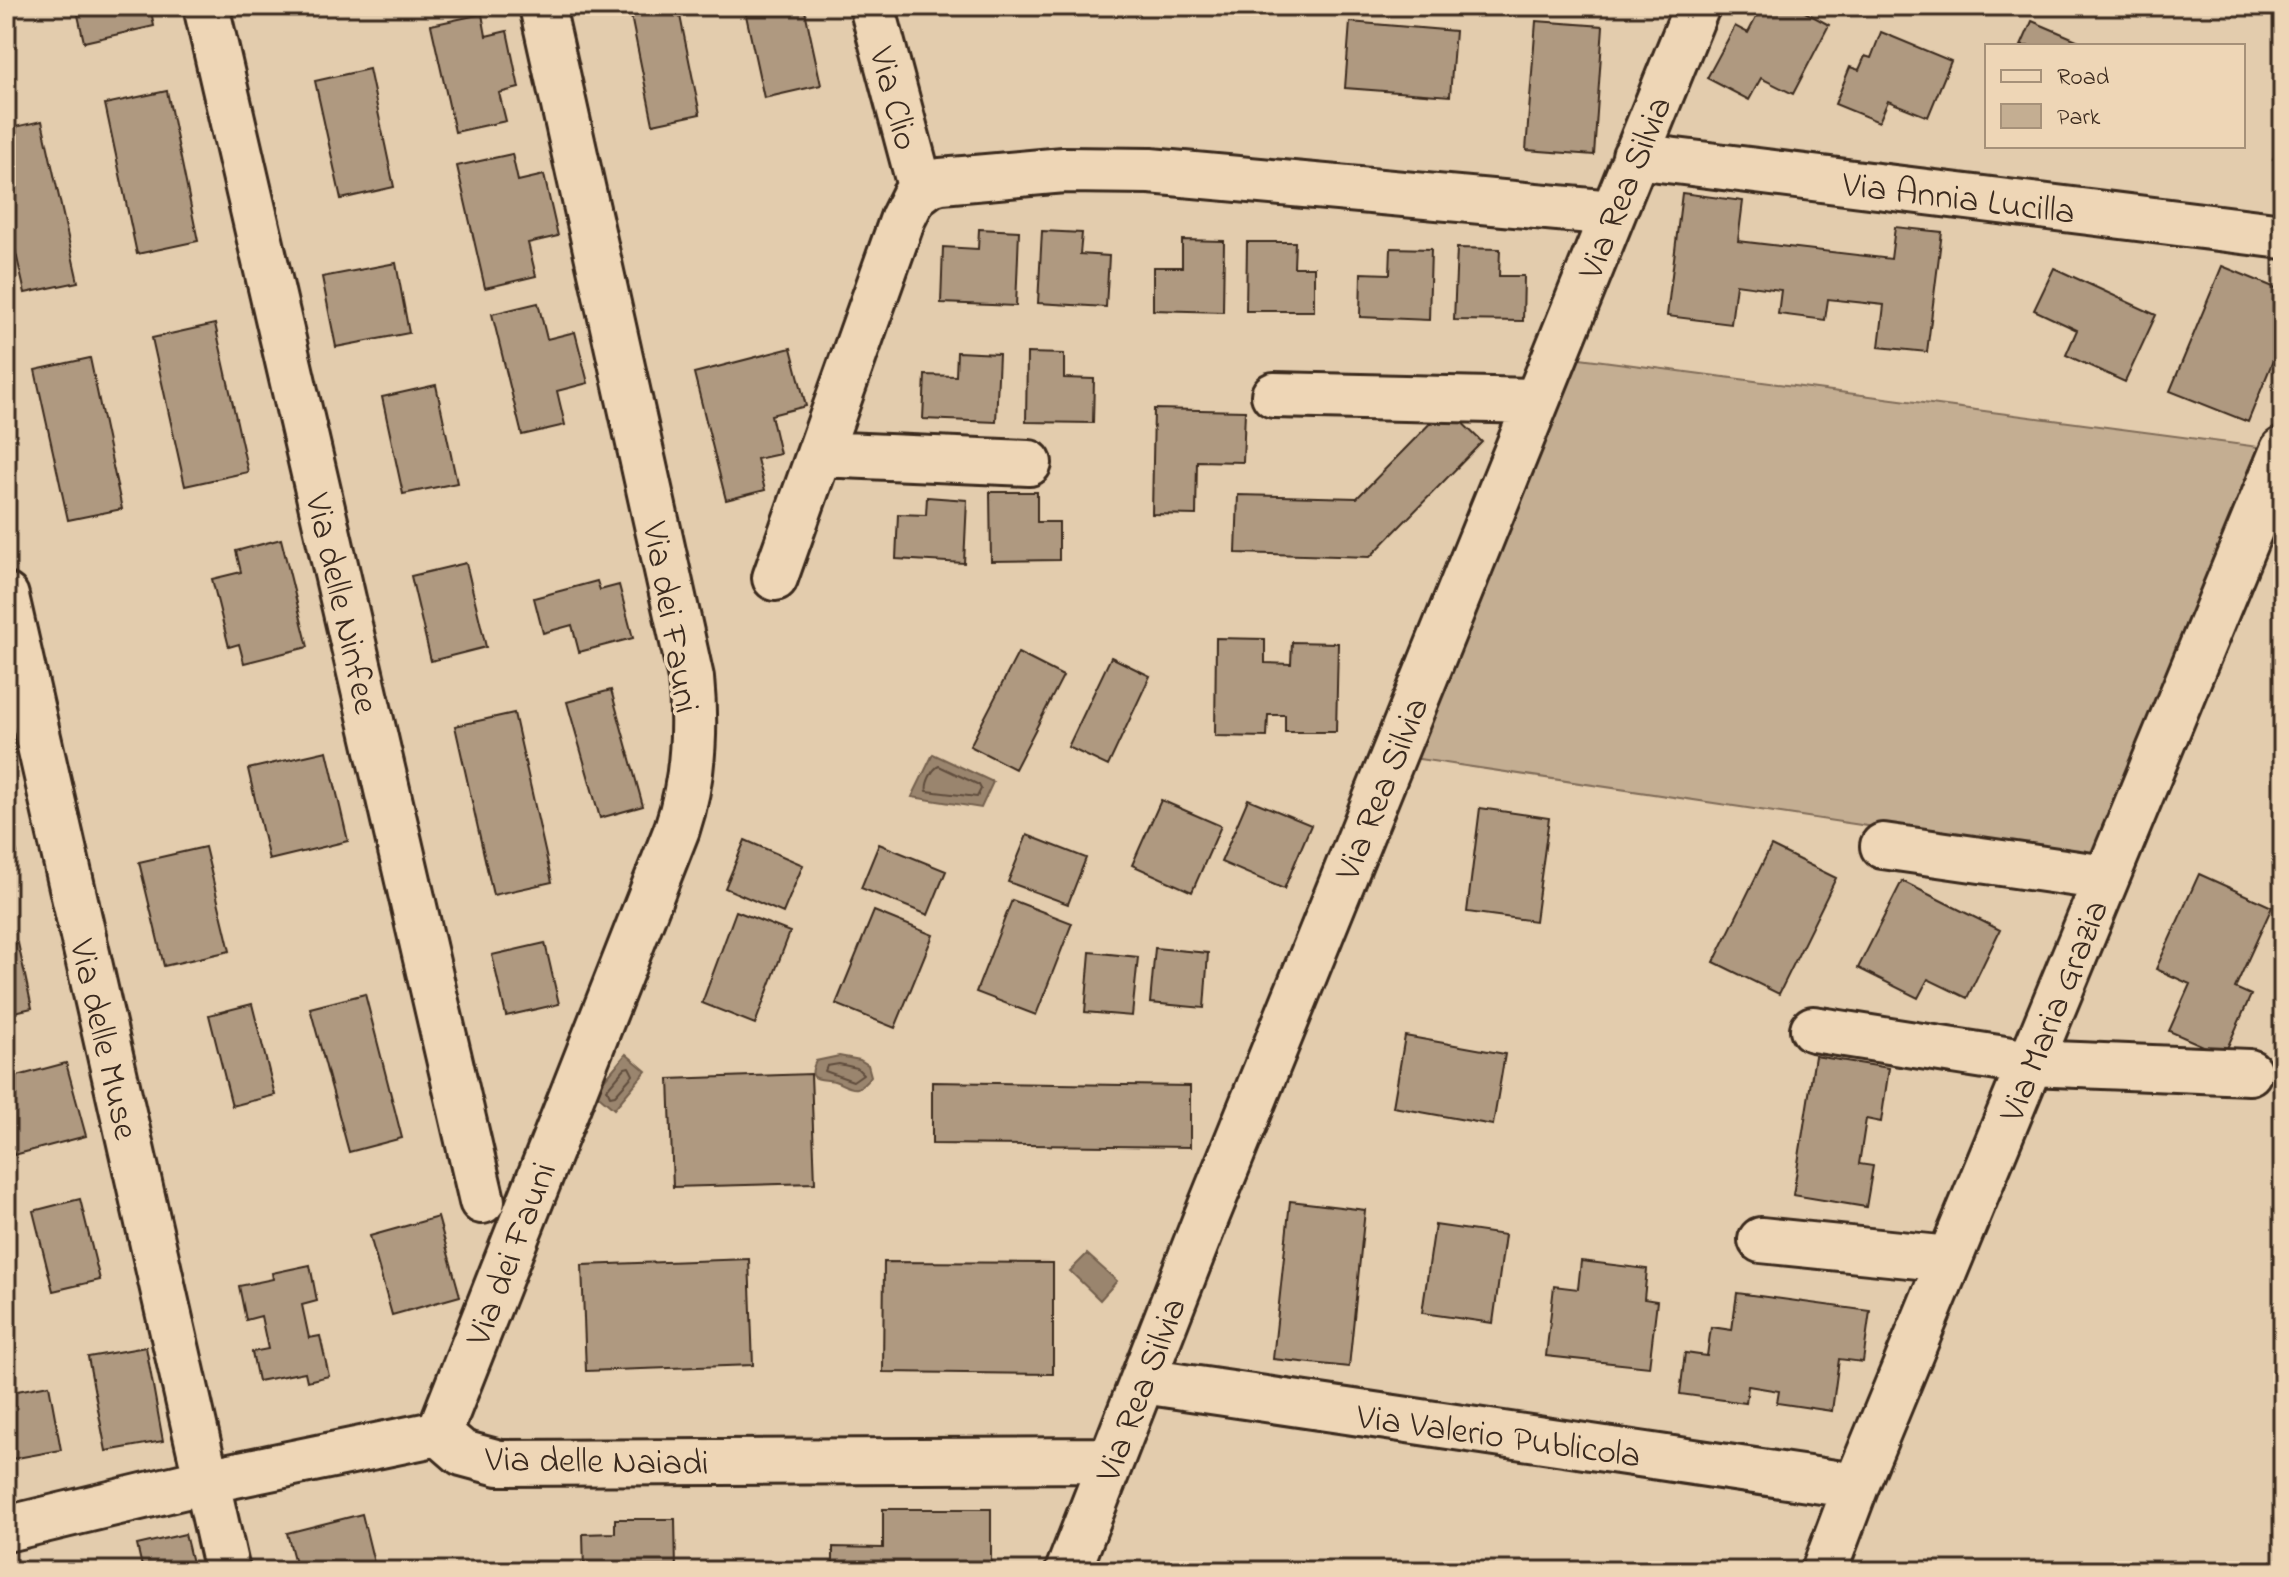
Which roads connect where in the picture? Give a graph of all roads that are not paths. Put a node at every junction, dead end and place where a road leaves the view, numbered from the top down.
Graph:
1 (206, 6) edge
2 (542, 6) edge
3 (872, 6) edge
4 (1697, 6) edge
5 (1635, 156) junction
6 (921, 190) junction
7 (1613, 213) junction
8 (2283, 236) edge
9 (1274, 395) dead end
10 (1536, 401) junction
11 (2283, 450) edge
12 (819, 454) junction
13 (1029, 463) dead end
14 (775, 578) dead end
15 (6, 596) edge
16 (1883, 846) dead end
17 (2106, 878) junction
18 (1813, 1029) dead end
19 (2030, 1063) junction
20 (2249, 1072) dead end
21 (482, 1201) dead end
22 (1761, 1240) dead end
23 (1949, 1259) junction
24 (1143, 1381) junction
25 (439, 1433) junction
26 (1111, 1460) junction
27 (206, 1481) junction
28 (1856, 1486) junction
29 (6, 1529) edge
30 (227, 1571) edge
31 (1068, 1571) edge
32 (1824, 1571) edge

1 - 21 street, Via delle Ninfee
2 - 25 street, Via dei Fauni
3 - 6 street, Via Clio
4 - 5 street, Via Rea Silvia
5 - 7 street, Via Rea Silvia
5 - 8 street, Via Annia Lucilla
6 - 7 street
6 - 12 street
7 - 10 street, Via Rea Silvia
9 - 10 street
10 - 24 street, Via Rea Silvia
11 - 17 street, Via Maria Grazia
12 - 13 street
12 - 14 street
15 - 27 street, Via delle Muse
16 - 17 street
17 - 19 street, Via Maria Grazia
18 - 19 street
19 - 20 street
19 - 23 street, Via Maria Grazia
22 - 23 street
23 - 28 street, Via Maria Grazia
24 - 26 street, Via Rea Silvia
24 - 28 street, Via Valerio Publicola
25 - 26 street, Via delle Naiadi
25 - 27 street, Via delle Naiadi
26 - 31 street, Via Rea Silvia
27 - 29 street, Via delle Naiadi
27 - 30 street, Via delle Muse
28 - 32 street, Via Maria Grazia

